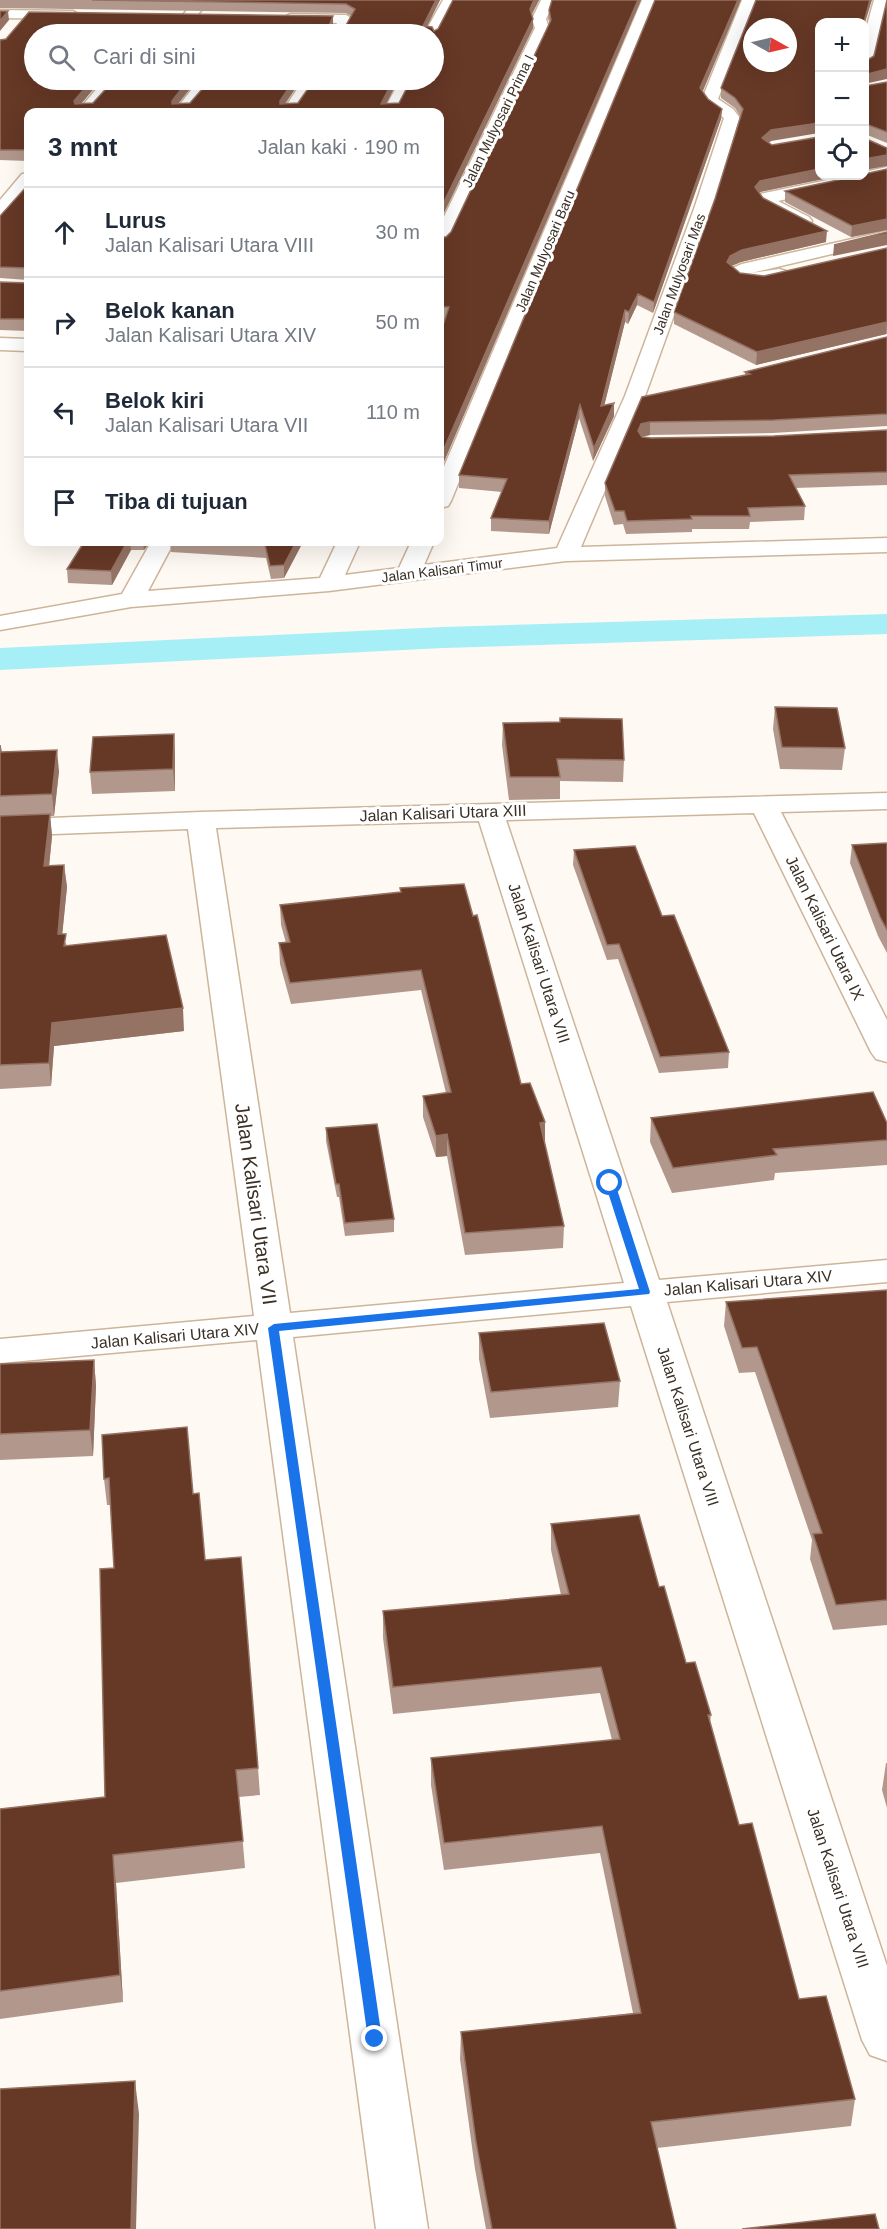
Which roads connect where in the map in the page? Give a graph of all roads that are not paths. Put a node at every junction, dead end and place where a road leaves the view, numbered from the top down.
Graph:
1 (70, 0) edge
2 (203, 0) edge
3 (339, 0) edge
4 (450, 0) edge
5 (548, 0) edge
6 (649, 0) edge
7 (749, 0) edge
8 (881, 0) edge
9 (0, 14) edge
10 (25, 14) junction
11 (56, 15) junction
12 (89, 15) edge
13 (211, 17) edge
14 (276, 18) edge
15 (328, 19) junction
16 (344, 24) edge
17 (437, 24) edge
18 (13, 29) edge
19 (869, 45) edge
20 (103, 90) edge
21 (199, 90) edge
22 (303, 90) edge
23 (402, 90) edge
24 (88, 108) edge
25 (184, 108) edge
26 (292, 108) edge
27 (392, 108) edge
28 (9, 172) dead end
29 (24, 172) edge
30 (887, 172) edge
31 (24, 183) edge
32 (0, 211) edge
33 (444, 234) edge
34 (887, 236) edge
35 (849, 244) junction
36 (887, 252) edge
37 (0, 344) edge
38 (24, 345) edge
39 (444, 491) edge
40 (887, 545) edge
41 (160, 546) edge
42 (346, 546) edge
43 (420, 546) edge
44 (566, 554) junction
45 (408, 575) junction
46 (329, 584) junction
47 (131, 600) junction
48 (0, 623) edge
49 (887, 801) edge
50 (763, 803) junction
51 (490, 812) junction
52 (201, 820) junction
53 (0, 828) edge
54 (887, 1052) edge
55 (887, 1271) edge
56 (645, 1292) junction
57 (274, 1328) junction
58 (0, 1352) edge
59 (887, 2040) edge
60 (402, 2229) edge

1 - 11 street
2 - 13 street
3 - 15 street
4 - 17 street
5 - 33 street, Jalan Mulyosari Prima I
6 - 39 street, Jalan Mulyosari Baru
7 - 44 street, Jalan Mulyosari Mas
8 - 19 street
9 - 10 street
10 - 11 street
10 - 18 street
11 - 12 street
14 - 15 street
15 - 16 street
20 - 24 street
21 - 25 street
22 - 26 street
23 - 27 street
28 - 29 street
30 - 35 street
31 - 32 street
34 - 35 street
35 - 36 street
37 - 38 street
40 - 44 street, Jalan Kalisari Timur
41 - 47 street
42 - 46 street
43 - 45 street
44 - 45 street, Jalan Kalisari Timur
45 - 46 street, Jalan Kalisari Timur
46 - 47 street, Jalan Kalisari Timur
47 - 48 street, Jalan Kalisari Timur
49 - 50 street, Jalan Kalisari Utara XIII
50 - 51 street, Jalan Kalisari Utara XIII
50 - 54 street, Jalan Kalisari Utara IX
51 - 52 street, Jalan Kalisari Utara XIII
51 - 56 street, Jalan Kalisari Utara VIII
52 - 53 street, Jalan Kalisari Utara XIII
52 - 57 street, Jalan Kalisari Utara VII
55 - 56 street, Jalan Kalisari Utara XIV
56 - 57 street, Jalan Kalisari Utara XIV
56 - 59 street, Jalan Kalisari Utara VIII
57 - 58 street, Jalan Kalisari Utara XIV
57 - 60 street, Jalan Kalisari Utara VII

